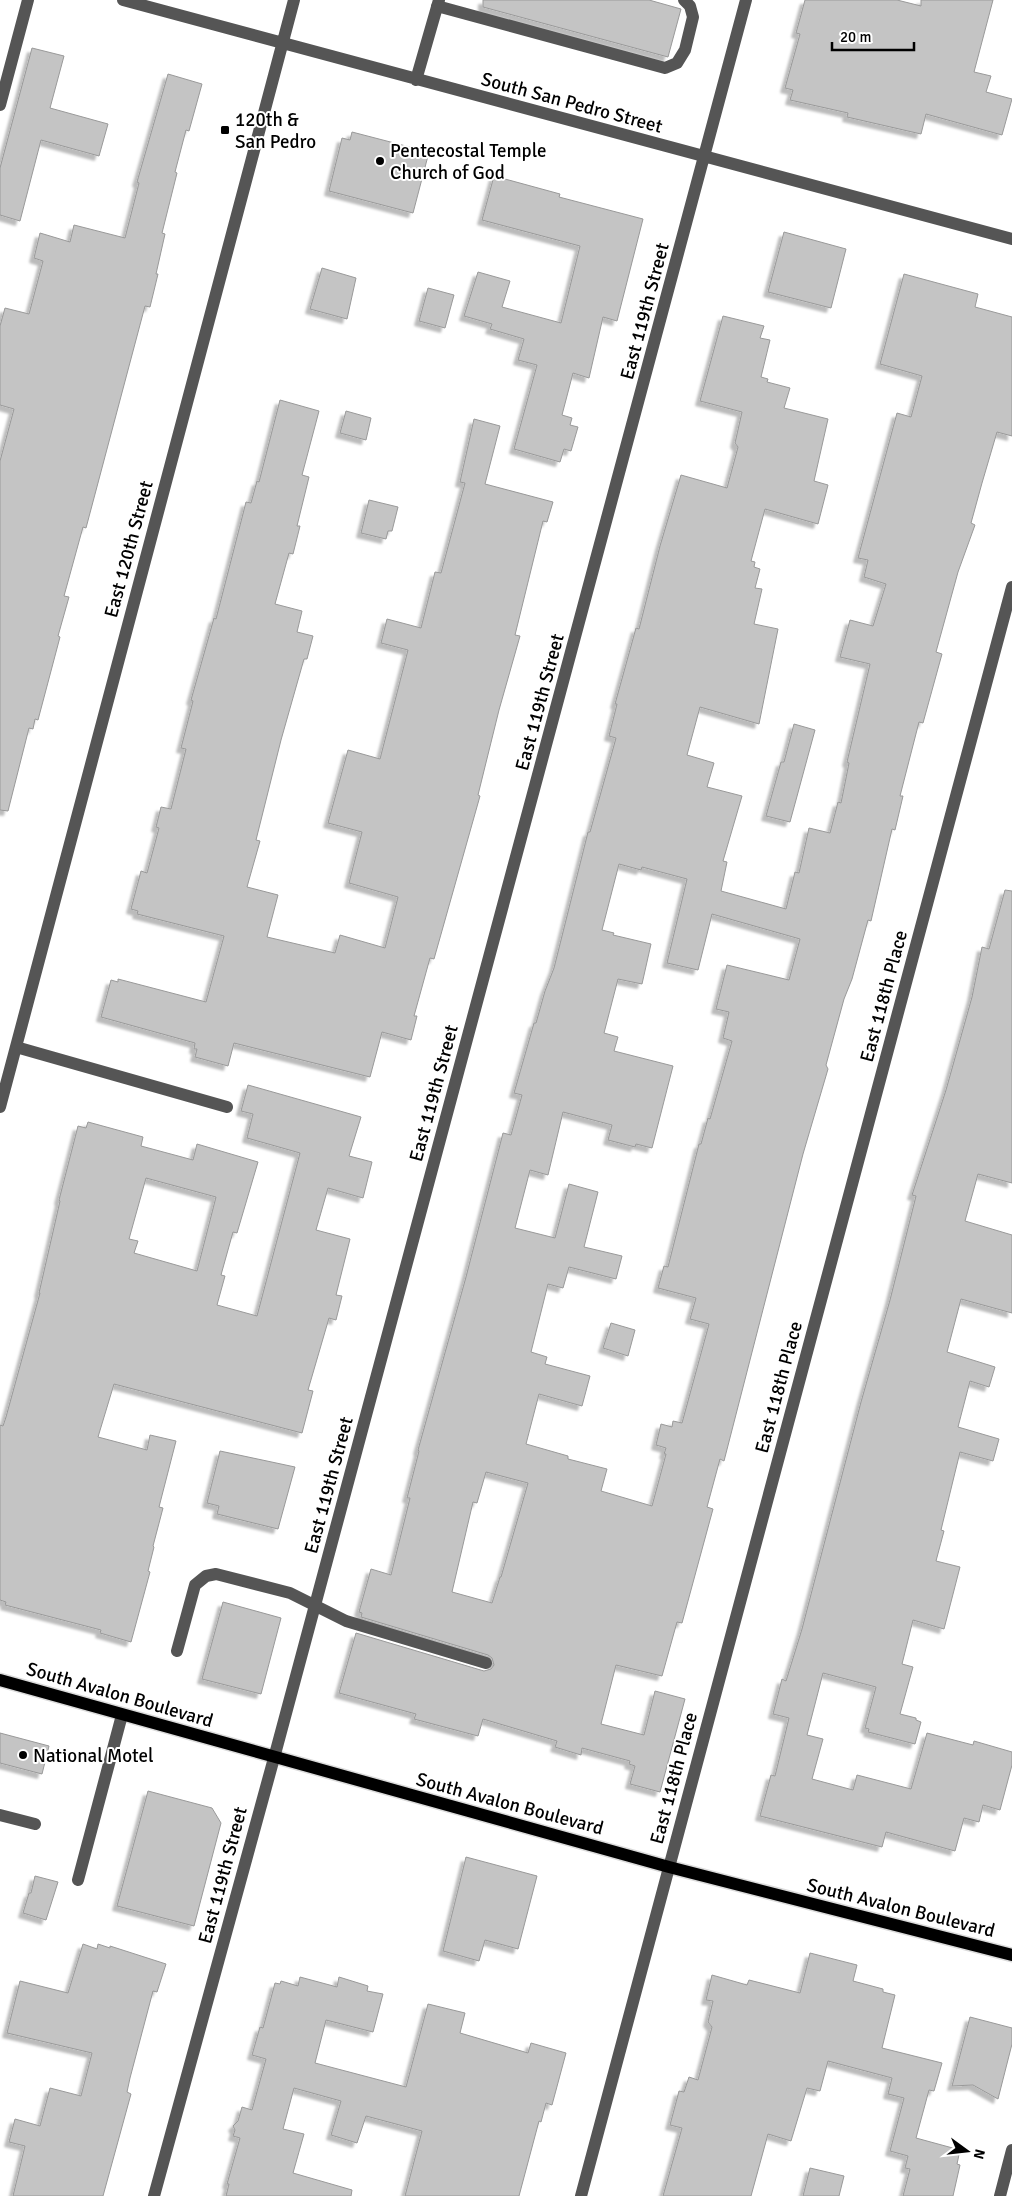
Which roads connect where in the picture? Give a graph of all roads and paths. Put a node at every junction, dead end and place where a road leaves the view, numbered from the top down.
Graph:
1 (28, 0) edge
2 (123, 0) edge
3 (294, 0) edge
4 (684, 0) edge
5 (746, 0) edge
6 (438, 3) edge
7 (282, 44) junction
8 (416, 80) junction
9 (0, 105) edge
10 (705, 157) junction
11 (1012, 239) edge
12 (1012, 587) edge
13 (16, 1047) junction
14 (0, 1107) edge
15 (227, 1107) dead end
16 (315, 1604) junction
17 (177, 1651) dead end
18 (486, 1663) dead end
19 (0, 1680) edge
20 (122, 1715) junction
21 (274, 1758) junction
22 (0, 1815) edge
23 (35, 1824) dead end
24 (669, 1867) junction
25 (78, 1880) dead end
26 (1012, 1955) edge
27 (1012, 2150) edge
28 (154, 2196) edge
29 (580, 2196) edge
30 (1000, 2196) edge

1 - 9 street
2 - 7 street, South San Pedro Street
3 - 7 street, East 120th Street
4 - 6 street
5 - 10 street, East 119th Street
6 - 8 street
7 - 8 street, South San Pedro Street
7 - 13 street, East 120th Street
8 - 10 street, South San Pedro Street
10 - 11 street, South San Pedro Street
10 - 16 street, East 119th Street
12 - 24 street, East 118th Place
13 - 14 street, East 120th Street
13 - 15 street
16 - 17 street
16 - 18 street
16 - 21 street, East 119th Street
19 - 20 main road, South Avalon Boulevard
20 - 21 main road, South Avalon Boulevard
20 - 25 street
21 - 24 main road, South Avalon Boulevard
21 - 28 street, East 119th Street
22 - 23 street
24 - 26 main road, South Avalon Boulevard
24 - 29 street, East 118th Place
27 - 30 street

